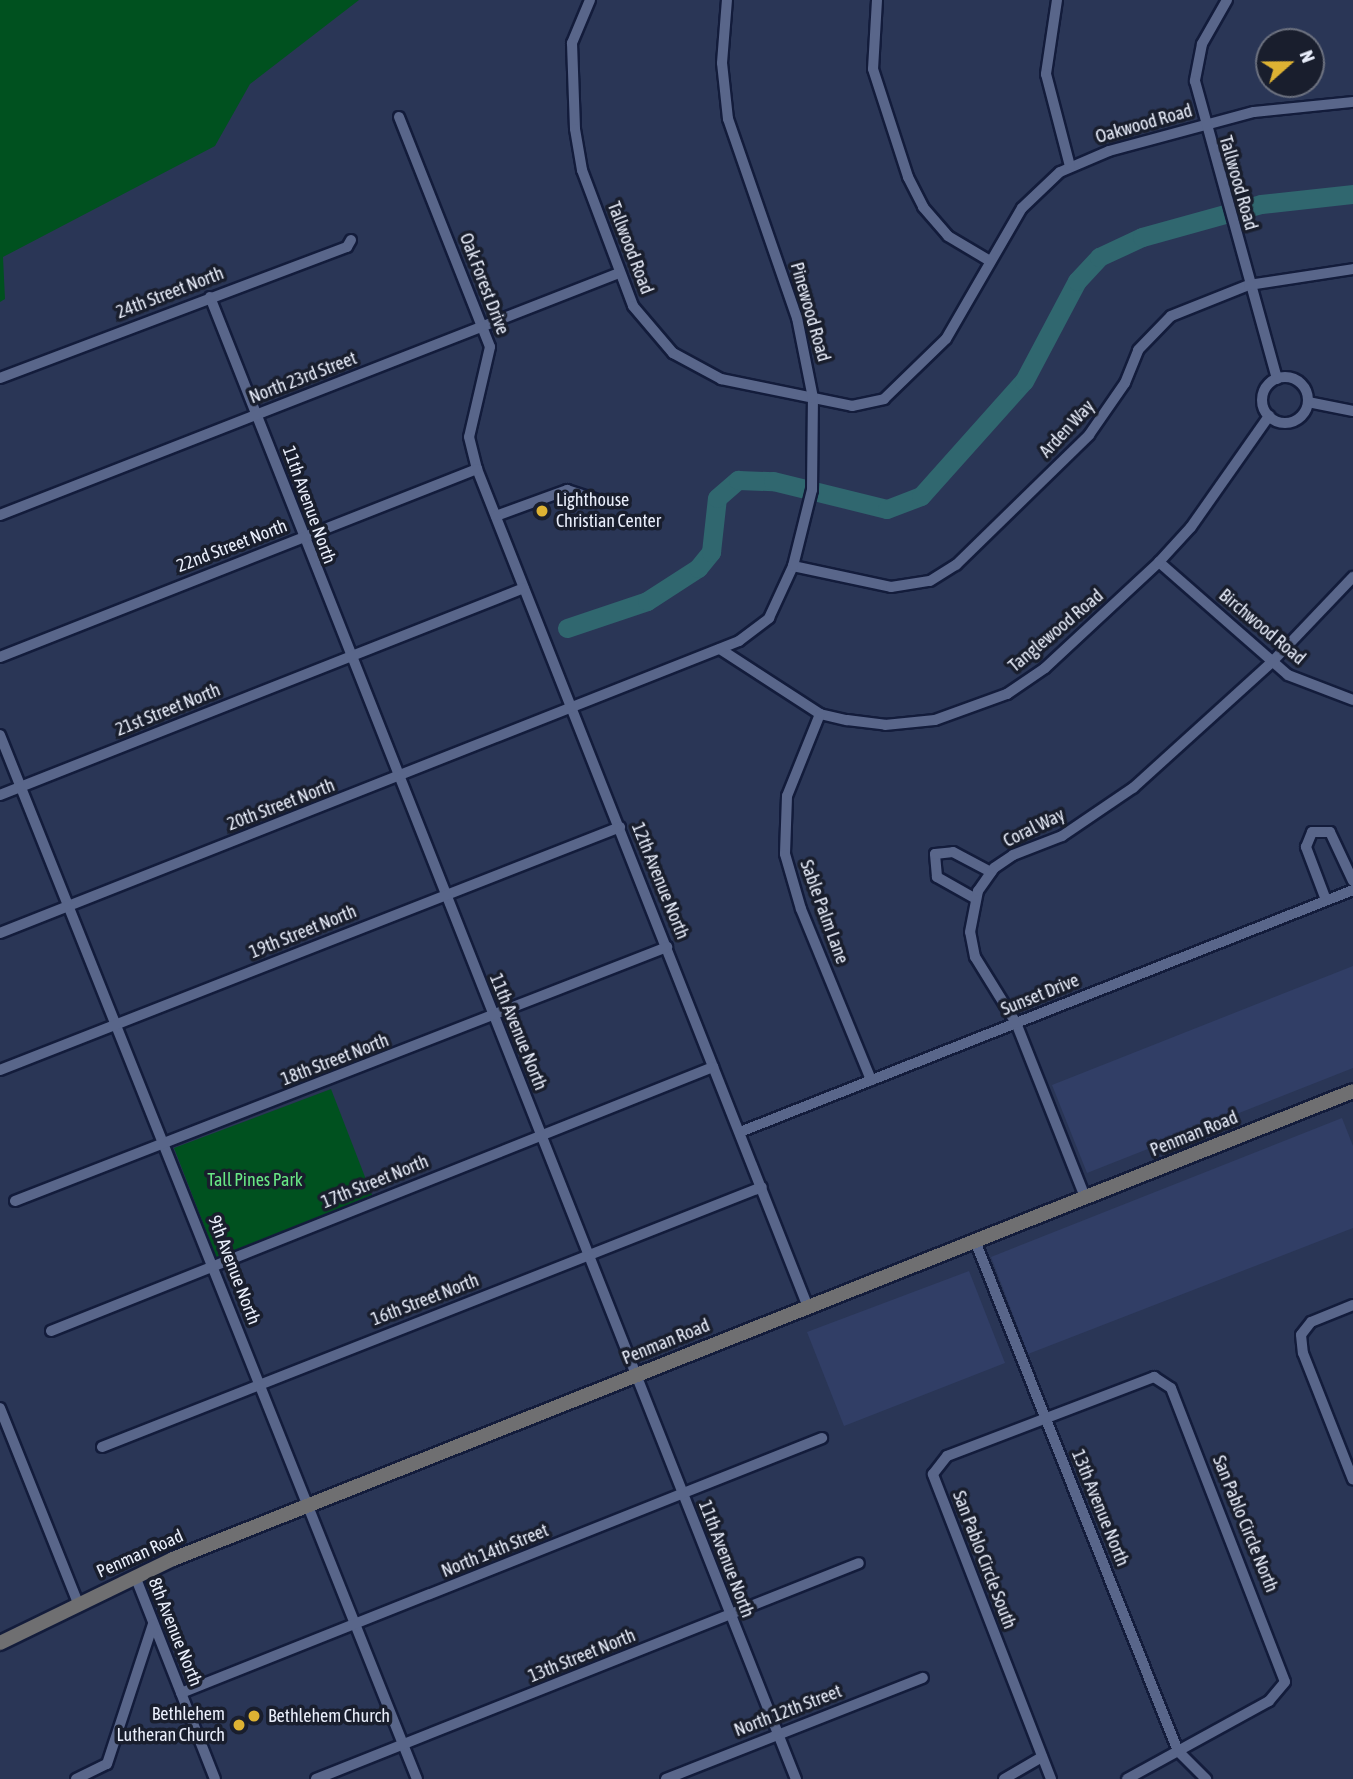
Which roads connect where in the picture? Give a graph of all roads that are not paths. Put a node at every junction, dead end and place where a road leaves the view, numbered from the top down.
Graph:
1 (590, 0) edge
2 (727, 0) edge
3 (877, 0) edge
4 (1057, 0) edge
5 (1227, 0) edge
6 (1353, 102) edge
7 (399, 117) dead end
8 (1204, 126) junction
9 (1070, 166) junction
10 (351, 240) dead end
11 (990, 261) junction
12 (1353, 269) edge
13 (619, 273) junction
14 (1249, 285) junction
15 (210, 297) junction
16 (482, 327) junction
17 (0, 378) edge
18 (1277, 379) junction
19 (813, 398) junction
20 (1308, 402) junction
21 (1353, 411) edge
22 (257, 415) junction
23 (1269, 416) junction
24 (477, 469) junction
25 (603, 502) dead end
26 (0, 515) edge
27 (496, 516) junction
28 (302, 538) junction
29 (1159, 562) junction
30 (793, 566) junction
31 (1353, 576) edge
32 (524, 588) junction
33 (720, 649) junction
34 (0, 657) edge
35 (348, 657) junction
36 (1271, 663) junction
37 (1353, 700) edge
38 (573, 707) junction
39 (820, 714) junction
40 (0, 735) edge
41 (398, 778) junction
42 (20, 787) junction
43 (0, 795) edge
44 (620, 827) junction
45 (991, 872) junction
46 (1353, 881) edge
47 (1353, 890) edge
48 (446, 894) junction
49 (976, 899) junction
50 (1326, 900) junction
51 (68, 906) junction
52 (0, 933) edge
53 (667, 947) junction
54 (493, 1017) junction
55 (1016, 1023) junction
56 (118, 1025) junction
57 (713, 1067) junction
58 (0, 1070) edge
59 (871, 1080) junction
60 (1352, 1095) edge
61 (740, 1132) junction
62 (541, 1135) junction
63 (167, 1145) junction
64 (762, 1187) junction
65 (1085, 1197) junction
66 (15, 1201) dead end
67 (975, 1241) junction
68 (587, 1255) junction
69 (212, 1265) junction
70 (1353, 1305) edge
71 (808, 1307) junction
72 (51, 1331) dead end
73 (635, 1375) junction
74 (261, 1384) junction
75 (0, 1408) edge
76 (1046, 1418) junction
77 (822, 1438) dead end
78 (102, 1447) dead end
79 (1353, 1480) edge
80 (682, 1495) junction
81 (310, 1504) junction
82 (859, 1563) dead end
83 (135, 1576) junction
84 (78, 1604) junction
85 (729, 1615) junction
86 (153, 1624) junction
87 (356, 1625) junction
88 (0, 1643) edge
89 (923, 1678) dead end
90 (181, 1693) junction
91 (778, 1733) junction
92 (403, 1744) junction
93 (1178, 1751) junction
94 (1042, 1757) junction
95 (107, 1764) junction
96 (76, 1779) edge
97 (107, 1779) edge
98 (215, 1779) edge
99 (317, 1779) edge
100 (417, 1779) edge
101 (666, 1779) edge
102 (796, 1779) edge
103 (1004, 1779) edge
104 (1051, 1779) edge
105 (1127, 1779) edge
106 (1206, 1779) edge

1 - 13 street, Tallwood Road
2 - 19 street, Pinewood Road
3 - 11 street
4 - 9 street
5 - 8 street, Tallwood Road
6 - 8 street, Oakwood Road
7 - 16 street, Oak Forest Drive
8 - 9 street, Oakwood Road
8 - 14 street, Tallwood Road
9 - 11 street, Oakwood Road
10 - 15 street, 24th Street North
11 - 19 street, Oakwood Road
12 - 14 street, Arden Way
13 - 16 street, North 23rd Street
13 - 19 street, Tallwood Road
14 - 18 street, Tallwood Road
14 - 30 street, Arden Way
15 - 17 street, 24th Street North
15 - 22 street, 11th Avenue North
16 - 22 street, North 23rd Street
16 - 24 street, Oak Forest Drive
18 - 20 street
18 - 23 street
19 - 30 street, Pinewood Road
20 - 21 street
20 - 23 street
22 - 26 street, North 23rd Street
22 - 28 street, 11th Avenue North
23 - 29 street, Tanglewood Road
24 - 27 street, 12th Avenue North
24 - 28 street, 22nd Street North
25 - 27 street
27 - 32 street, 12th Avenue North
28 - 34 street, 22nd Street North
28 - 35 street, 11th Avenue North
29 - 36 street, Birchwood Road
29 - 39 street, Tanglewood Road
30 - 33 street, Pinewood Road
31 - 36 street, Coral Way
32 - 35 street, 21st Street North
32 - 38 street, 12th Avenue North
33 - 38 street, Pinewood Road
33 - 39 street, Tanglewood Road
35 - 41 street, 11th Avenue North
35 - 42 street, 21st Street North
36 - 37 street, Birchwood Road
36 - 45 street, Coral Way
38 - 41 street, 20th Street North
38 - 44 street, 12th Avenue North
39 - 59 street, Sable Palm Lane
40 - 42 street, 9th Avenue North
41 - 48 street, 11th Avenue North
41 - 51 street, 20th Street North
42 - 43 street, 21st Street North
42 - 51 street, 9th Avenue North
44 - 48 street, 19th Street North
44 - 53 street, 12th Avenue North
45 - 49 street, Coral Way
45 - 49 street
46 - 50 street
47 - 50 street, Sunset Drive
48 - 54 street, 11th Avenue North
48 - 56 street, 19th Street North
49 - 55 street, Coral Way
50 - 55 street, Sunset Drive
51 - 52 street, 20th Street North
51 - 56 street, 9th Avenue North
53 - 54 street, 18th Street North
53 - 57 street, 12th Avenue North
54 - 62 street, 11th Avenue North
54 - 63 street, 18th Street North
55 - 59 street, Sunset Drive
55 - 65 street, Coral Way
56 - 58 street, 19th Street North
56 - 63 street, 9th Avenue North
57 - 61 street, 12th Avenue North
57 - 62 street, 17th Street North
59 - 61 street, Sunset Drive
60 - 65 street, Penman Road
61 - 64 street, 12th Avenue North
62 - 68 street, 11th Avenue North
62 - 69 street, 17th Street North
63 - 66 street, 18th Street North
63 - 69 street, 9th Avenue North
64 - 68 street, 16th Street North
64 - 71 street, 12th Avenue North
65 - 67 street, Penman Road
67 - 71 street, Penman Road
67 - 76 street, 13th Avenue North
68 - 73 street, 11th Avenue North
68 - 74 street, 16th Street North
69 - 72 street, 17th Street North
69 - 74 street, 9th Avenue North
70 - 79 street
71 - 73 street, Penman Road
73 - 80 street, 11th Avenue North
73 - 81 street, Penman Road
74 - 78 street, 16th Street North
74 - 81 street, 9th Avenue North
75 - 84 street
76 - 93 street, 13th Avenue North
76 - 93 street, San Pablo Circle North
76 - 94 street, San Pablo Circle South
77 - 80 street, North 14th Street
80 - 85 street, 11th Avenue North
80 - 87 street, North 14th Street
81 - 83 street, Penman Road
81 - 87 street, 9th Avenue North
82 - 85 street, 13th Street North
83 - 84 street, Penman Road
83 - 86 street, 8th Avenue North
84 - 88 street, Penman Road
85 - 91 street, 11th Avenue North
85 - 92 street, 13th Street North
86 - 90 street, 8th Avenue North
86 - 95 street
87 - 90 street, North 14th Street
87 - 92 street, 9th Avenue North
89 - 91 street, North 12th Street
90 - 98 street, 8th Avenue North
91 - 101 street, North 12th Street
91 - 102 street, 11th Avenue North
92 - 99 street, 13th Street North
92 - 100 street, 9th Avenue North
93 - 105 street
93 - 106 street, 13th Avenue North
94 - 103 street
94 - 104 street, San Pablo Circle South
95 - 96 street
95 - 97 street

